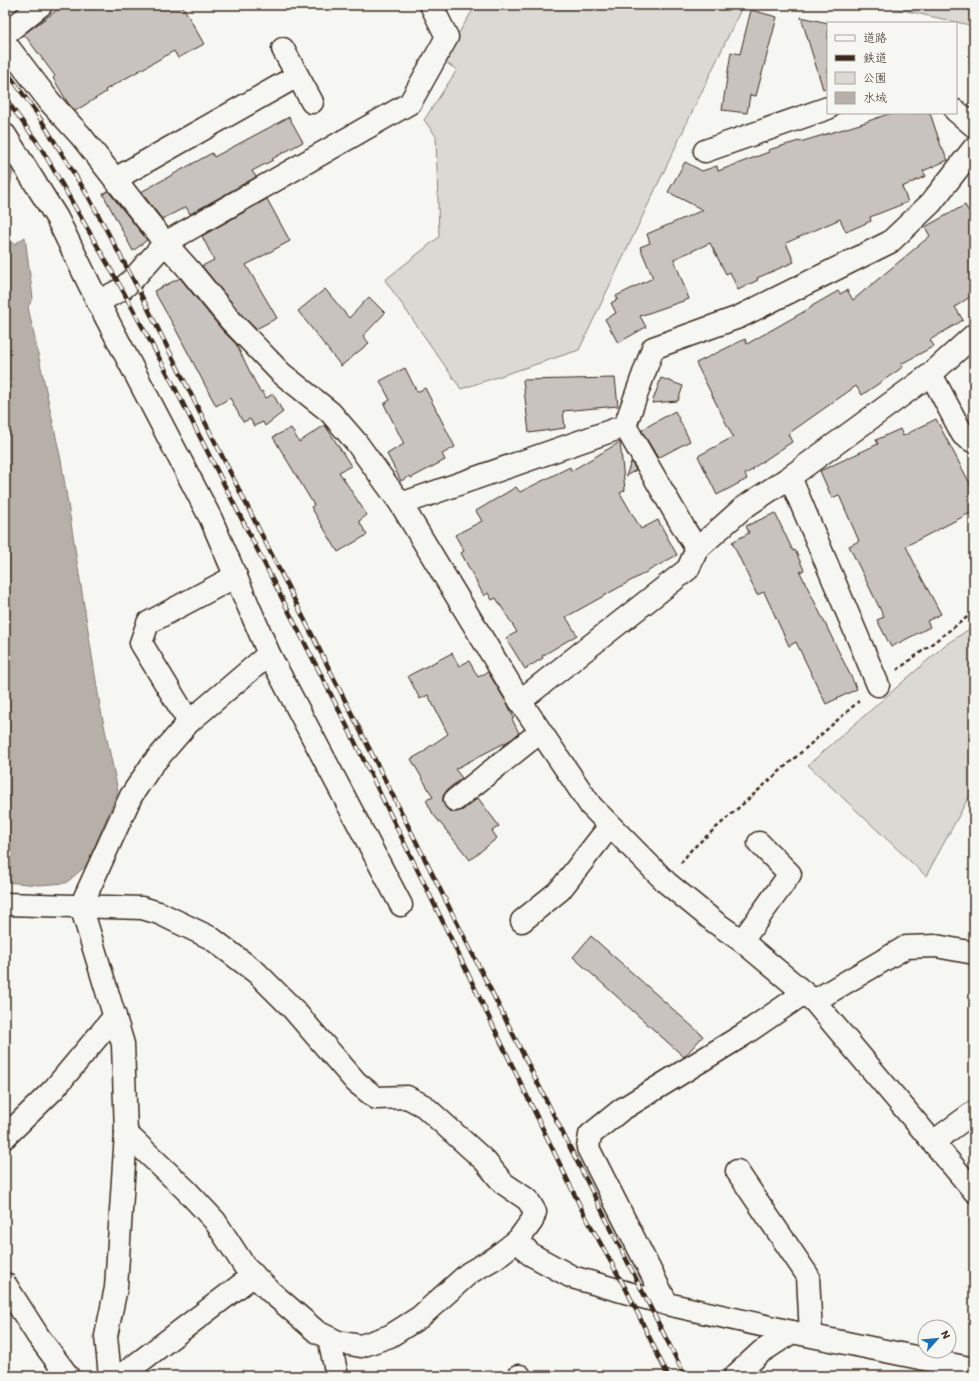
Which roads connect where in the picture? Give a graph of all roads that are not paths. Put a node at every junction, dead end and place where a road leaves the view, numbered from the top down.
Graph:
1 (41, 5) edge
2 (431, 5) edge
3 (5, 34) edge
4 (5, 43) edge
5 (283, 49) dead end
6 (297, 76) junction
7 (312, 102) dead end
8 (827, 108) edge
9 (957, 113) edge
10 (974, 126) edge
11 (5, 135) edge
12 (974, 148) edge
13 (705, 151) dead end
14 (115, 179) junction
15 (165, 243) junction
16 (98, 302) junction
17 (974, 335) edge
18 (931, 374) junction
19 (625, 426) junction
20 (974, 442) edge
21 (790, 477) junction
22 (400, 504) junction
23 (697, 549) junction
24 (236, 576) junction
25 (270, 654) junction
26 (878, 685) road end
27 (520, 701) junction
28 (189, 722) junction
29 (540, 732) junction
30 (455, 800) dead end
31 (610, 826) junction
32 (759, 843) dead end
33 (5, 904) edge
34 (401, 904) dead end
35 (81, 906) junction
36 (522, 921) dead end
37 (742, 941) junction
38 (974, 953) edge
39 (809, 997) junction
40 (115, 1016) junction
41 (974, 1112) edge
42 (126, 1133) junction
43 (5, 1137) edge
44 (933, 1142) junction
45 (737, 1171) dead end
46 (974, 1191) edge
47 (518, 1240) junction
48 (254, 1275) junction
49 (5, 1284) edge
50 (667, 1304) junction
51 (801, 1334) junction
52 (329, 1338) junction
53 (974, 1370) edge
54 (68, 1376) edge
55 (110, 1376) edge
56 (121, 1376) edge
57 (337, 1376) edge
58 (735, 1376) edge

1 - 3 street
2 - 15 street
4 - 14 street
5 - 6 street
6 - 7 street
6 - 14 street
8 - 13 street
9 - 10 street
11 - 16 street
12 - 19 street
14 - 15 street
15 - 16 street
15 - 22 street
16 - 24 street
17 - 18 street
18 - 20 street
18 - 21 street
19 - 22 street
19 - 23 street
21 - 23 street
21 - 26 street
22 - 27 street
23 - 27 street
24 - 25 street
24 - 28 street
25 - 28 street
25 - 34 street
27 - 29 street
28 - 35 street
29 - 30 street
29 - 31 street
31 - 36 street
31 - 37 street
32 - 37 street
33 - 35 street
35 - 40 street
35 - 47 street
37 - 39 street
38 - 39 street
39 - 44 street
39 - 50 street
40 - 42 street
40 - 43 street
41 - 44 street
42 - 48 street
42 - 55 street
44 - 46 street
45 - 51 street
47 - 50 street
47 - 52 street
48 - 52 street
48 - 56 street
49 - 54 street
50 - 51 street
51 - 53 street
51 - 58 street
52 - 57 street

